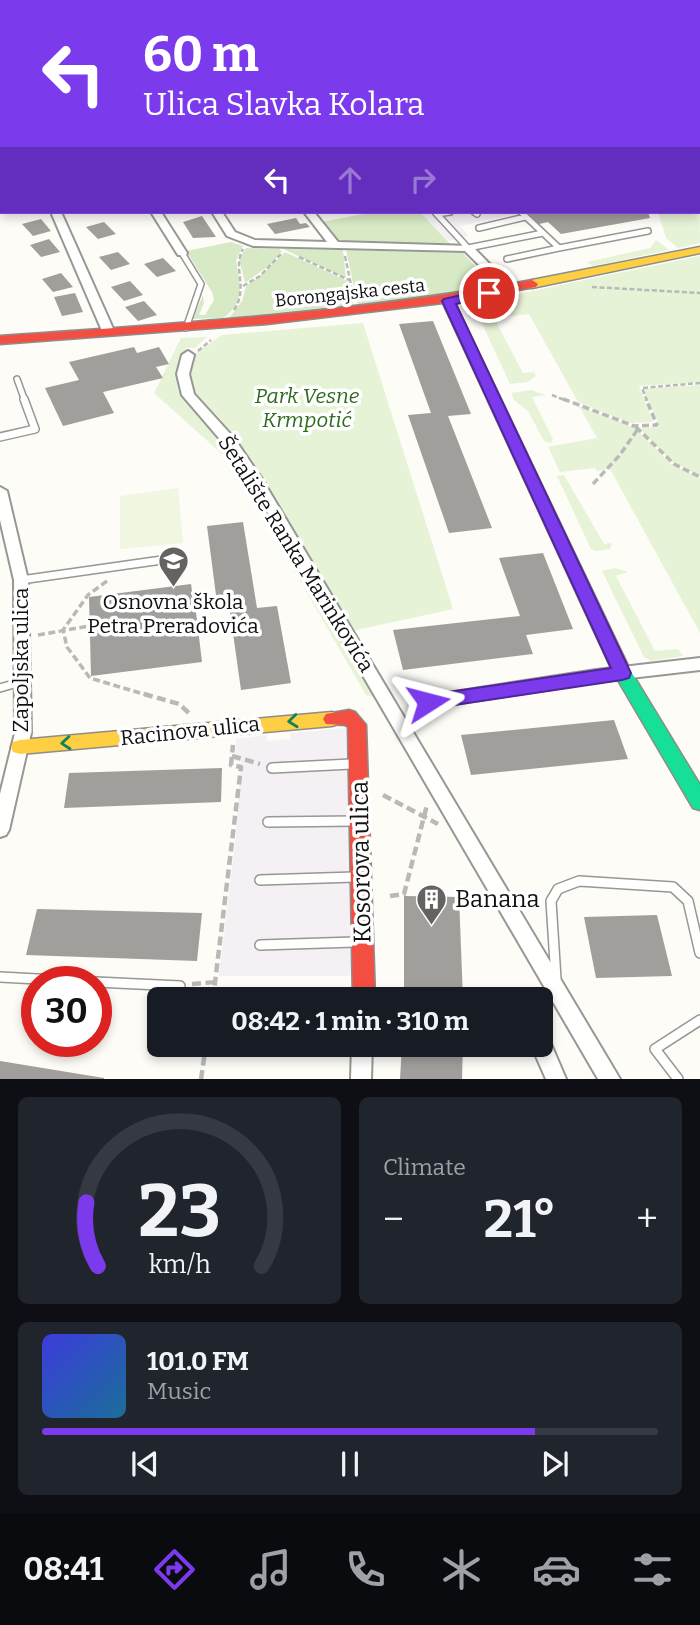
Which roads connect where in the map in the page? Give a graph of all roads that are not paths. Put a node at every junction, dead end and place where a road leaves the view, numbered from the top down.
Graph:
1 (57, 214) edge
2 (157, 214) edge
3 (219, 214) edge
4 (311, 214) edge
5 (437, 214) edge
6 (523, 214) edge
7 (479, 228) dead end
8 (648, 230) dead end
9 (543, 233) junction
10 (341, 246) junction
11 (468, 248) junction
12 (559, 248) junction
13 (700, 250) edge
14 (182, 253) joint
15 (506, 259) dead end
16 (509, 289) junction
17 (448, 301) junction
18 (186, 328) junction
19 (109, 333) junction
20 (0, 340) edge
21 (193, 352) road end
22 (17, 379) dead end
23 (0, 437) edge
24 (1, 499) edge
25 (183, 557) dead end
26 (21, 580) junction
27 (700, 664) edge
28 (622, 673) junction
29 (22, 682) junction
30 (0, 688) edge
31 (428, 702) dead end
32 (357, 725) joint
33 (20, 747) junction
34 (359, 763) junction
35 (272, 768) road end
36 (700, 802) edge
37 (359, 821) junction
38 (268, 822) dead end
39 (0, 830) edge
40 (359, 877) junction
41 (260, 880) dead end
42 (363, 942) junction
43 (260, 945) dead end
44 (700, 953) edge
45 (0, 977) edge
46 (21, 978) edge
47 (112, 983) edge
48 (180, 986) road end
49 (556, 986) junction
50 (364, 987) edge
51 (700, 1020) edge
52 (362, 1057) edge
53 (547, 1057) edge
54 (361, 1079) edge
55 (556, 1079) edge
56 (611, 1079) edge
57 (678, 1079) edge

1 - 19 street
2 - 14 street
3 - 10 street
4 - 10 street
5 - 11 lane
6 - 7 lane
6 - 9 lane
8 - 12 lane
9 - 11 lane
9 - 12 lane
10 - 11 street
11 - 16 street
12 - 15 lane
13 - 16 street, Borongajska cesta
14 - 18 lane
16 - 17 street, Borongajska cesta
17 - 18 street, Borongajska cesta
17 - 28 street
18 - 19 street, Borongajska cesta
19 - 20 street, Borongajska cesta
21 - 49 street, Šetalište Ranka Marinkovića
22 - 23 lane
24 - 26 street, Zapoljska ulica
25 - 26 lane
26 - 29 street, Zapoljska ulica
27 - 28 street
28 - 31 street
28 - 36 street
29 - 30 lane
29 - 33 street, Zapoljska ulica
32 -> 33 street, Racinova ulica
32 - 34 street, Kosorova ulica
33 - 39 street, Zapoljska ulica
34 - 35 lane
34 - 37 street, Kosorova ulica
37 - 38 lane
37 - 40 street, Kosorova ulica
40 - 41 lane
40 - 42 street, Kosorova ulica
42 - 43 lane
42 - 50 street, Kosorova ulica
44 - 49 lane
45 - 46 lane
47 - 48 lane
49 - 56 street, Šetalište Ranka Marinkovića
51 - 57 lane
52 - 54 street
53 - 55 street

